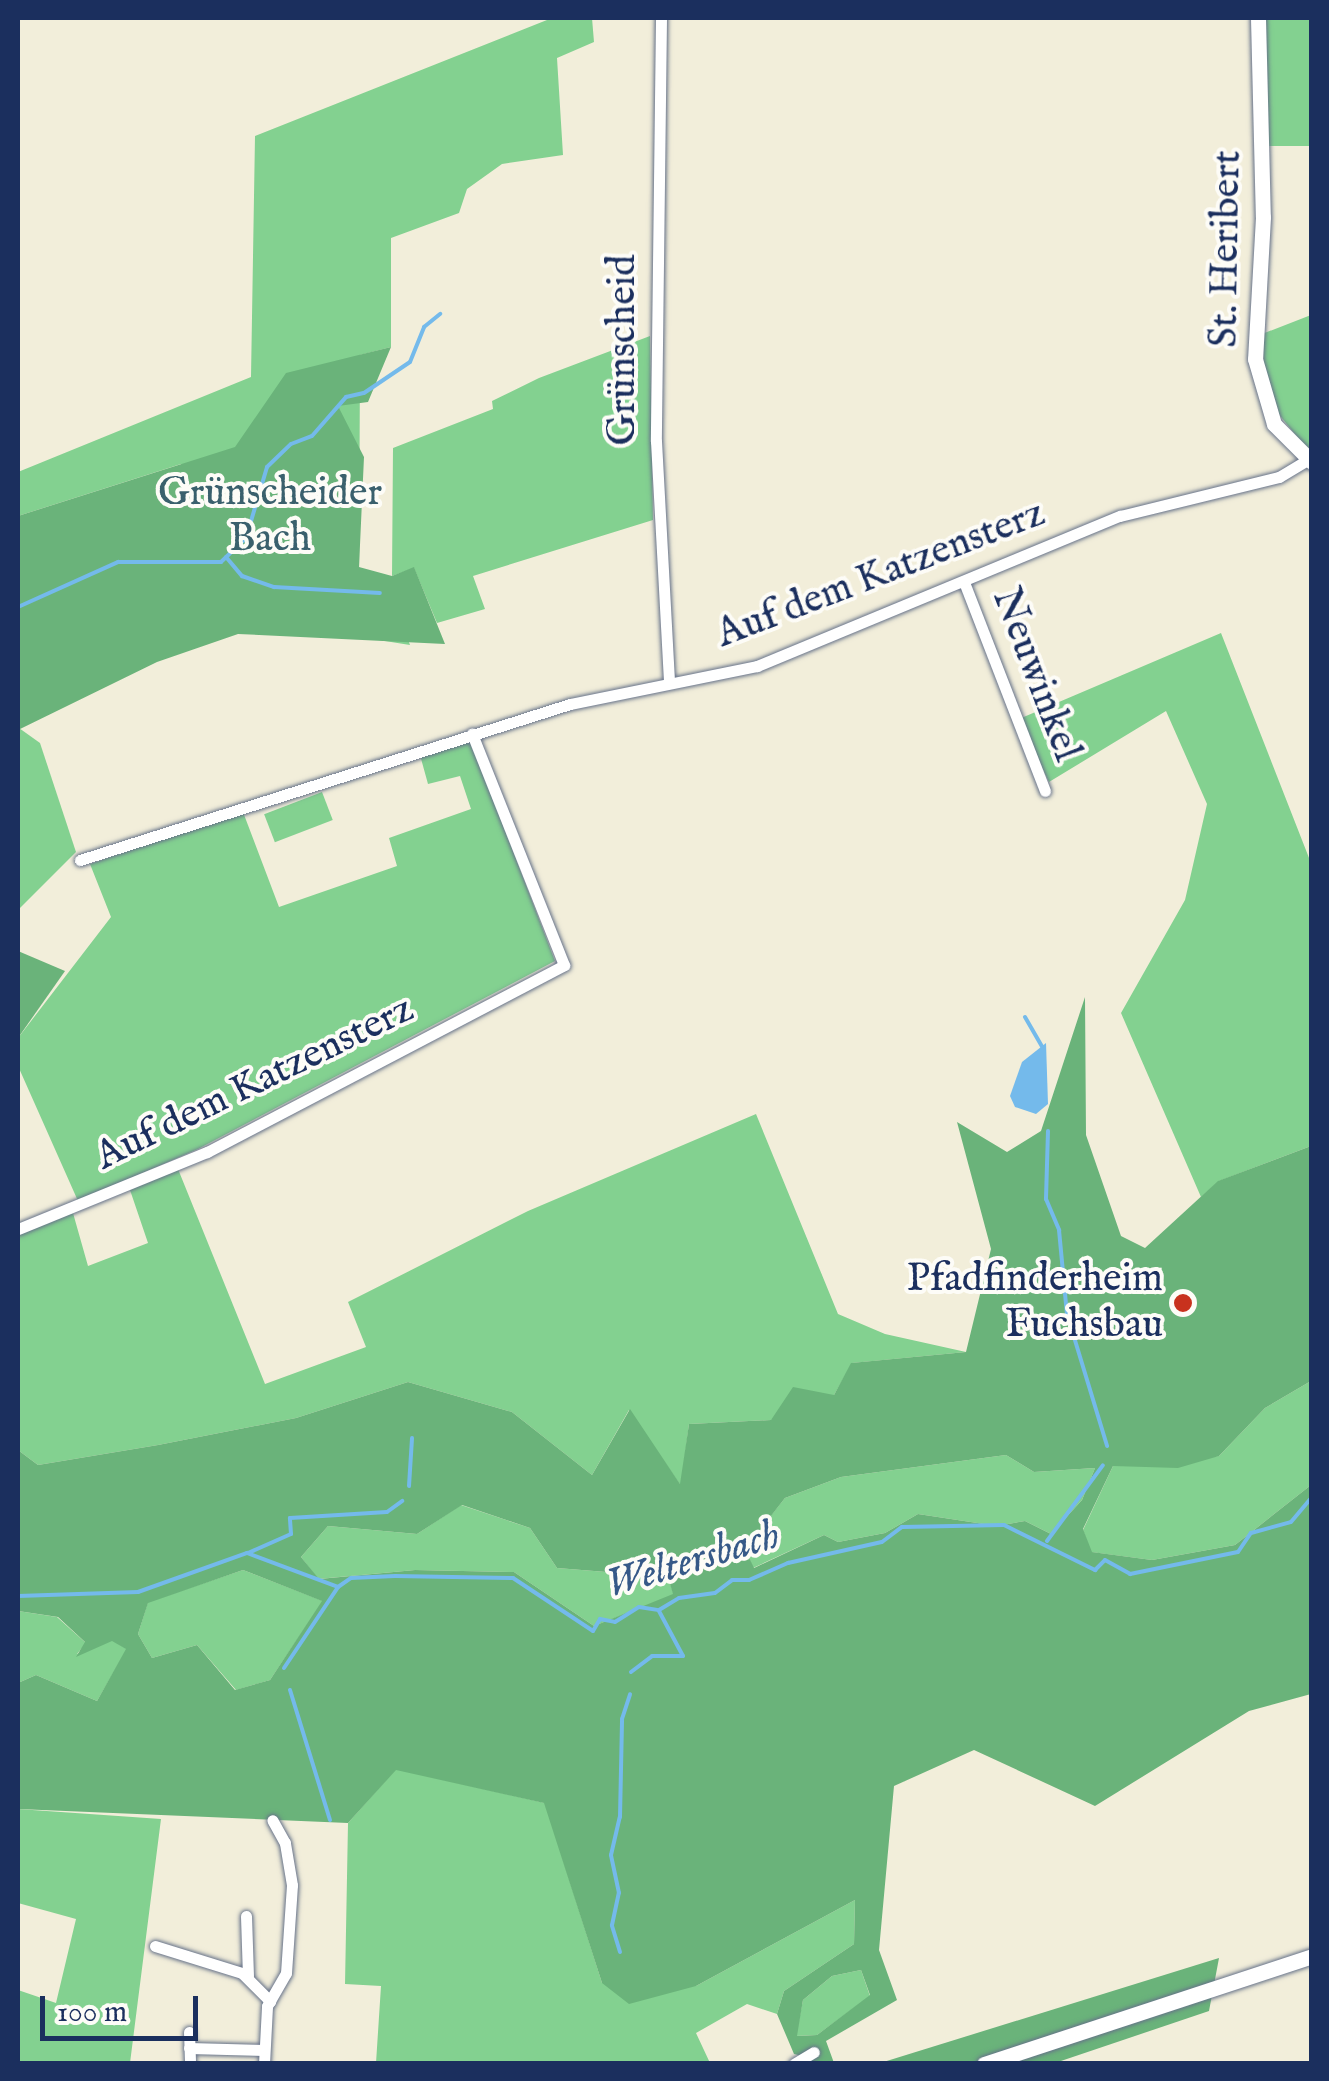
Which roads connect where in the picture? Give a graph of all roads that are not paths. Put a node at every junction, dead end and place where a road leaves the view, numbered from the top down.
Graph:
1 (661, 18) edge
2 (1258, 18) edge
3 (1309, 461) edge
4 (964, 582) junction
5 (669, 683) junction
6 (472, 734) junction
7 (1045, 791) dead end
8 (80, 860) dead end
9 (18, 1229) edge
10 (272, 1820) dead end
11 (246, 1916) dead end
12 (154, 1946) dead end
13 (1312, 1956) edge
14 (248, 1976) junction
15 (270, 2001) junction
16 (190, 2032) dead end
17 (189, 2048) junction
18 (814, 2052) dead end
19 (264, 2057) edge
20 (190, 2064) edge
21 (794, 2064) edge
22 (984, 2064) edge

1 - 5 street, Grünscheid
2 - 3 street, St. Heribert
3 - 4 street, Auf dem Katzensterz
4 - 5 street, Auf dem Katzensterz
4 - 7 street, Neuwinkel
5 - 6 street, Auf dem Katzensterz
6 - 8 street, Auf dem Katzensterz
6 - 9 street, Auf dem Katzensterz
10 - 15 street
11 - 14 street
12 - 14 street
13 - 22 street
14 - 15 street
15 - 19 street
16 - 17 street
17 - 19 street
17 - 20 street
18 - 21 street

